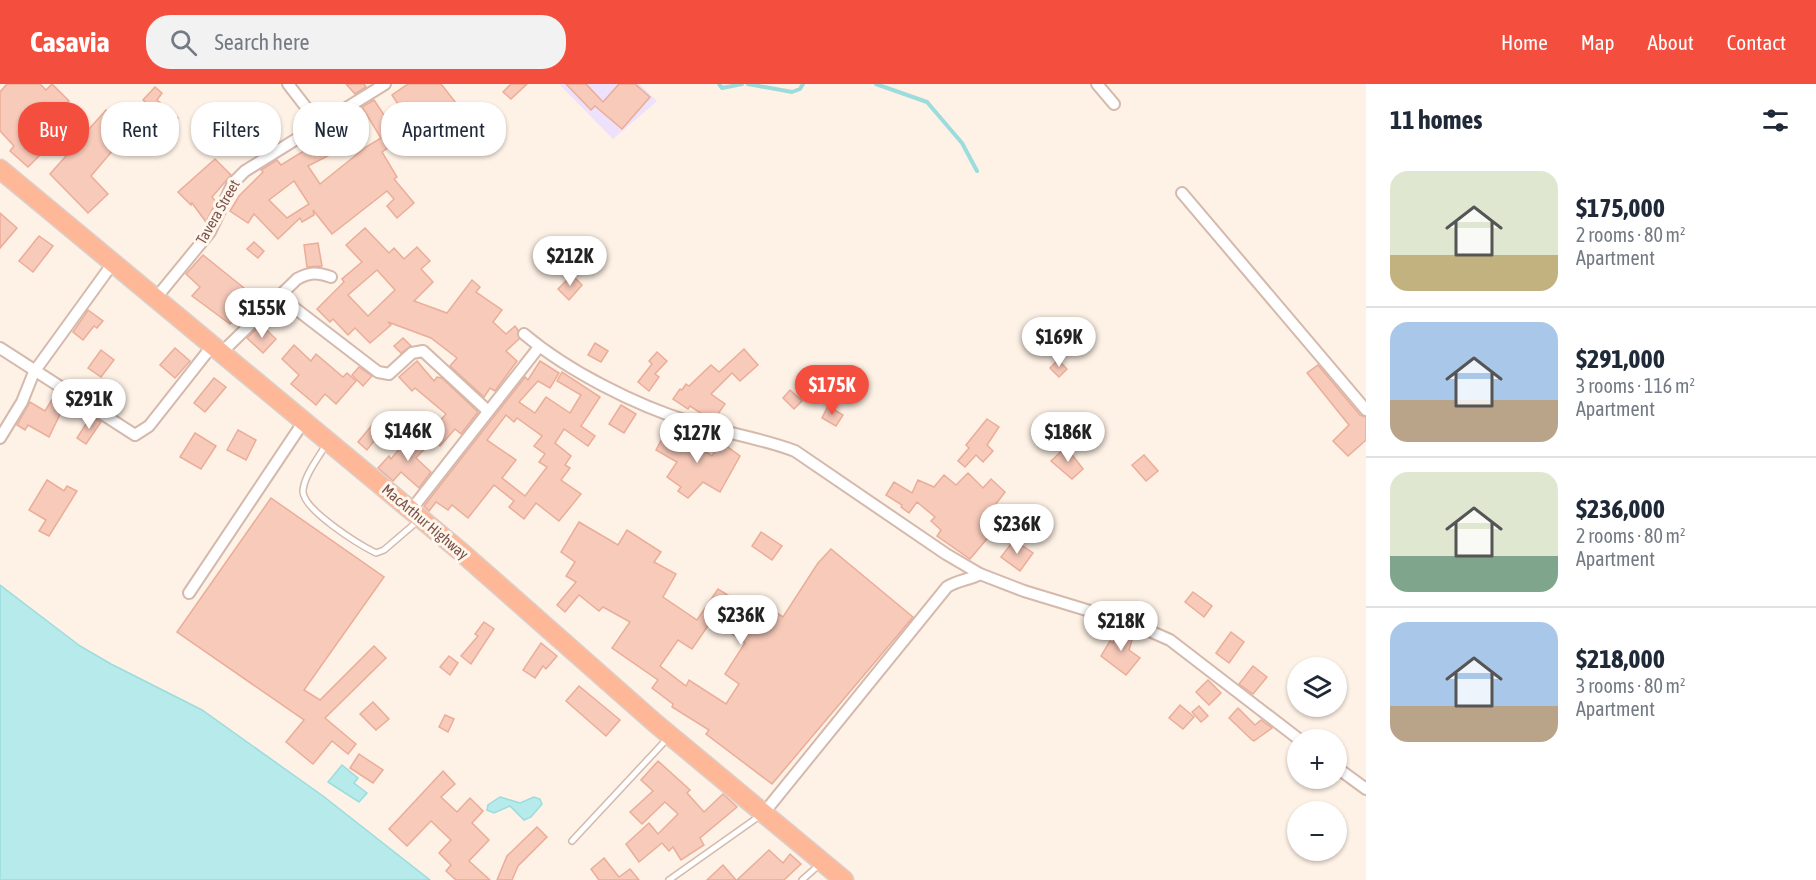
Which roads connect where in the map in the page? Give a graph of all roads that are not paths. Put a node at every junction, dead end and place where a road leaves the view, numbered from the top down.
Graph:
1 (288, 84) edge
2 (385, 84) edge
3 (1097, 84) edge
4 (302, 102) edge
5 (355, 102) edge
6 (1114, 104) dead end
7 (293, 140) edge
8 (0, 170) edge
9 (1182, 193) dead end
10 (113, 263) junction
11 (331, 277) dead end
12 (279, 296) junction
13 (156, 298) junction
14 (524, 334) dead end
15 (539, 347) junction
16 (0, 348) edge
17 (216, 350) junction
18 (34, 372) junction
19 (1366, 410) edge
20 (488, 411) junction
21 (304, 421) junction
22 (0, 438) edge
23 (328, 442) junction
24 (416, 514) junction
25 (980, 574) junction
26 (189, 593) dead end
27 (1287, 730) edge
28 (670, 736) junction
29 (1347, 775) edge
30 (1366, 789) edge
31 (763, 814) junction
32 (572, 841) dead end
33 (822, 862) junction
34 (669, 880) edge
35 (802, 880) edge
36 (844, 880) edge

1 - 4 street
2 - 5 street, Tavera Street
3 - 6 street
7 - 13 street, Tavera Street
8 - 10 highway, MacArthur Highway
9 - 19 street
10 - 13 highway, MacArthur Highway
10 - 18 street
11 - 12 street
12 - 17 street
12 - 20 street
13 - 17 highway, MacArthur Highway
14 - 15 street
15 - 20 street
15 - 25 street
16 - 18 street
17 - 18 street
17 - 21 highway, MacArthur Highway
18 - 22 street
20 - 24 street
21 - 23 highway, MacArthur Highway
21 - 26 street
23 - 24 highway, MacArthur Highway
23 - 24 lane
24 - 28 highway, MacArthur Highway
25 - 27 street
25 - 31 street
28 - 31 highway, MacArthur Highway
28 - 32 lane
29 - 30 street
31 - 33 highway, MacArthur Highway
31 - 34 lane
33 - 35 lane
33 - 36 highway, MacArthur Highway

